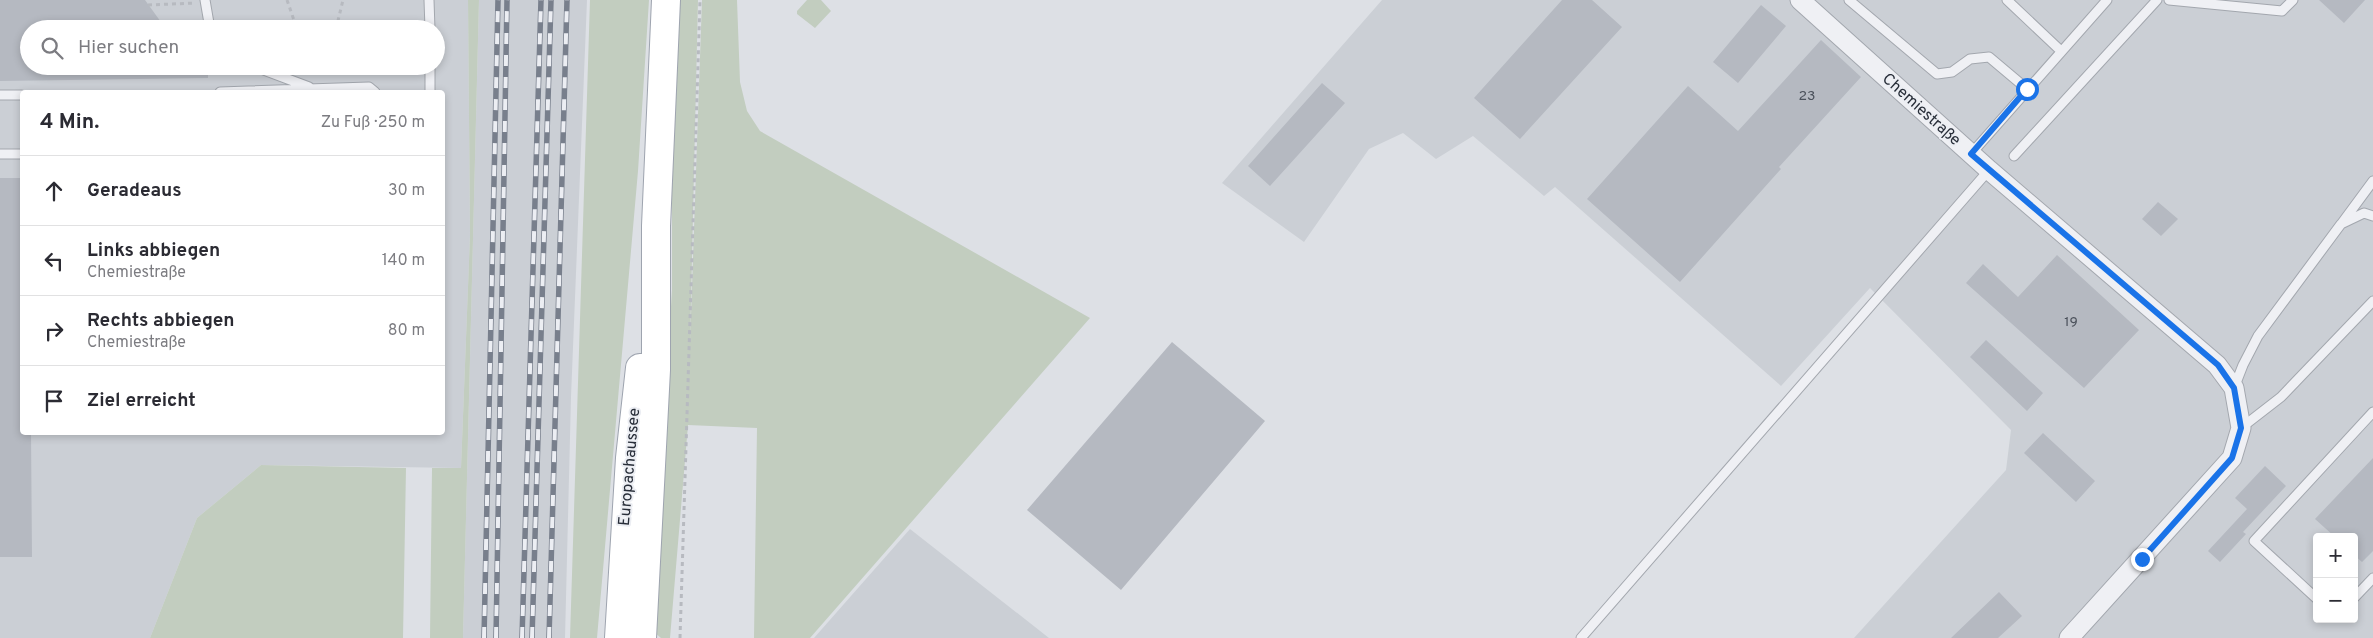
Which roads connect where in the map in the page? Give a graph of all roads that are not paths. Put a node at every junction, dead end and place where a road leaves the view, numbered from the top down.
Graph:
1 (430, 0) edge
2 (666, 0) edge
3 (1800, 0) edge
4 (1849, 0) edge
5 (2007, 0) edge
6 (2107, 0) edge
7 (2157, 0) edge
8 (2169, 0) edge
9 (2293, 0) edge
10 (204, 2) edge
11 (208, 20) edge
12 (430, 20) edge
13 (2061, 51) junction
14 (277, 75) edge
15 (430, 75) edge
16 (315, 89) junction
17 (2027, 89) junction
18 (283, 90) edge
19 (373, 90) edge
20 (430, 90) edge
21 (0, 95) edge
22 (20, 95) edge
23 (0, 154) edge
24 (20, 154) edge
25 (1971, 154) junction
26 (2014, 156) dead end
27 (1989, 170) junction
28 (2373, 181) edge
29 (2373, 216) edge
30 (2341, 224) junction
31 (655, 298) junction
32 (2373, 301) edge
33 (2234, 388) junction
34 (2373, 412) edge
35 (2241, 428) junction
36 (2373, 578) edge
37 (2358, 594) edge
38 (2313, 595) edge
39 (619, 638) edge
40 (642, 638) edge
41 (1581, 638) edge
42 (2069, 638) edge

1 - 12 lane
2 - 31 main road, Europachaussee
3 - 25 street, Chemiestraße
4 - 17 lane
5 - 13 lane
6 - 13 lane
7 - 26 lane
8 - 9 lane
10 - 11 lane
13 - 17 lane
14 - 16 lane
15 - 20 lane
16 - 18 lane
16 - 19 lane
17 - 25 lane
21 - 22 lane
23 - 24 lane
25 - 27 street, Chemiestraße
27 - 33 street, Chemiestraße
27 - 41 lane
28 - 30 lane
29 - 30 lane
30 - 33 lane
31 - 39 main road, Europachaussee
31 - 40 main road, Europachaussee
32 - 35 lane
33 - 35 street, Chemiestraße
34 - 38 lane
35 - 42 street, Chemiestraße
36 - 37 lane

